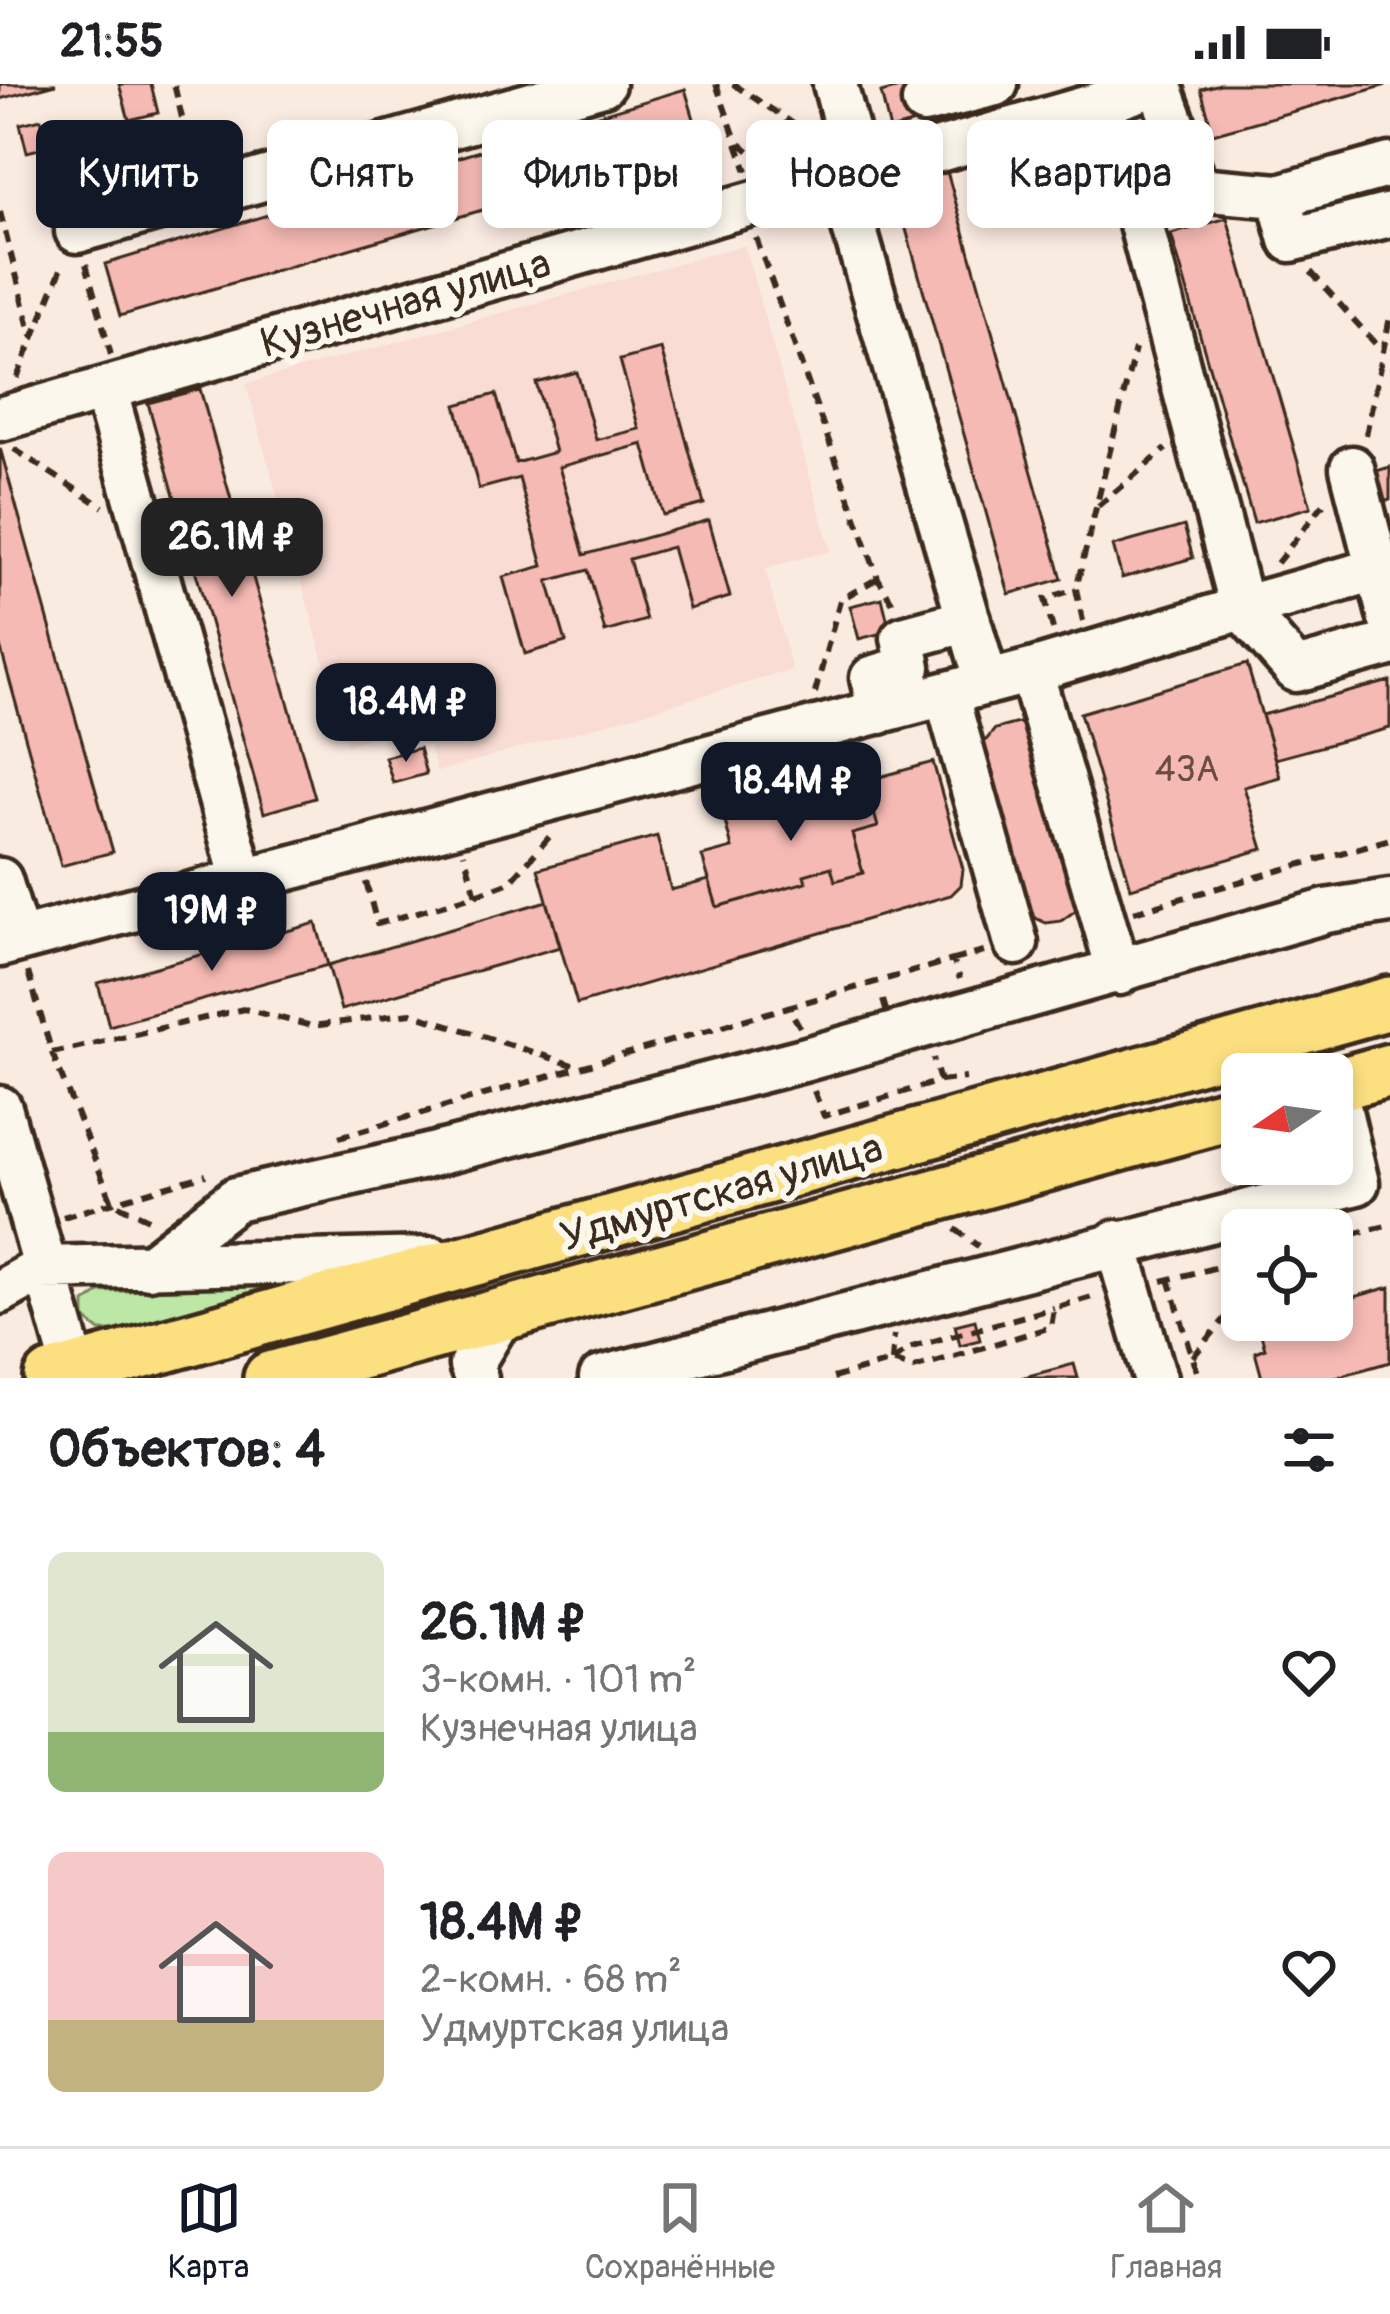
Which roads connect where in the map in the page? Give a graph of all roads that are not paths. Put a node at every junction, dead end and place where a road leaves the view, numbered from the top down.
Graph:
1 (603, 84) edge
2 (836, 84) edge
3 (996, 84) edge
4 (1157, 84) edge
5 (923, 102) dead end
6 (1100, 104) junction
7 (837, 120) edge
8 (1106, 120) edge
9 (1171, 120) edge
10 (943, 148) edge
11 (1390, 165) edge
12 (243, 185) edge
13 (1214, 190) edge
14 (1279, 196) junction
15 (746, 202) edge
16 (1390, 215) edge
17 (88, 228) edge
18 (857, 228) edge
19 (1141, 228) edge
20 (77, 231) road end
21 (108, 372) junction
22 (9, 415) edge
23 (1352, 468) dead end
24 (1384, 568) edge
25 (1242, 608) junction
26 (1390, 618) edge
27 (969, 620) junction
28 (1390, 644) edge
29 (1061, 662) junction
30 (987, 683) junction
31 (946, 694) junction
32 (880, 712) junction
33 (0, 880) edge
34 (243, 880) junction
35 (1390, 901) edge
36 (9, 943) edge
37 (1016, 943) dead end
38 (1119, 973) junction
39 (1390, 1004) edge
40 (1390, 1070) edge
41 (1353, 1080) edge
42 (1221, 1117) edge
43 (2, 1126) edge
44 (1353, 1131) edge
45 (1374, 1179) edge
46 (1116, 1242) junction
47 (482, 1258) junction
48 (149, 1267) junction
49 (43, 1268) junction
50 (0, 1292) edge
51 (502, 1314) junction
52 (68, 1376) edge
53 (270, 1378) edge
54 (405, 1378) edge
55 (476, 1378) edge
56 (601, 1378) edge
57 (1155, 1378) edge

1 - 12 street
2 - 7 street
3 - 5 street
4 - 6 street, Кузнечная улица
4 - 9 street
6 - 8 street
6 - 10 street, Кузнечная улица
11 - 14 street
13 - 14 street
14 - 16 street
15 - 21 street, Кузнечная улица
17 - 20 street
18 - 27 street
19 - 25 street
21 - 22 street, Кузнечная улица
21 - 34 street
23 - 24 street
24 - 25 street
24 - 26 street
25 - 28 street
25 - 29 street
27 - 30 street
27 - 32 street
29 - 30 street
29 - 38 street
30 - 31 street
31 - 32 street
31 - 37 street
32 - 34 street
33 - 36 street
34 - 36 street
35 - 38 street
38 - 48 street
39 - 47 main road, Удмуртская улица
40 - 41 main road
42 - 51 main road, Удмуртская улица
43 - 49 street
44 - 45 street
45 - 46 street
46 - 56 street
46 - 57 street
47 - 48 street
47 - 52 main road, Удмуртская улица
48 - 49 street
49 - 50 street
49 - 52 street
51 - 53 main road, Удмуртская улица
51 - 54 main road
51 - 55 street

